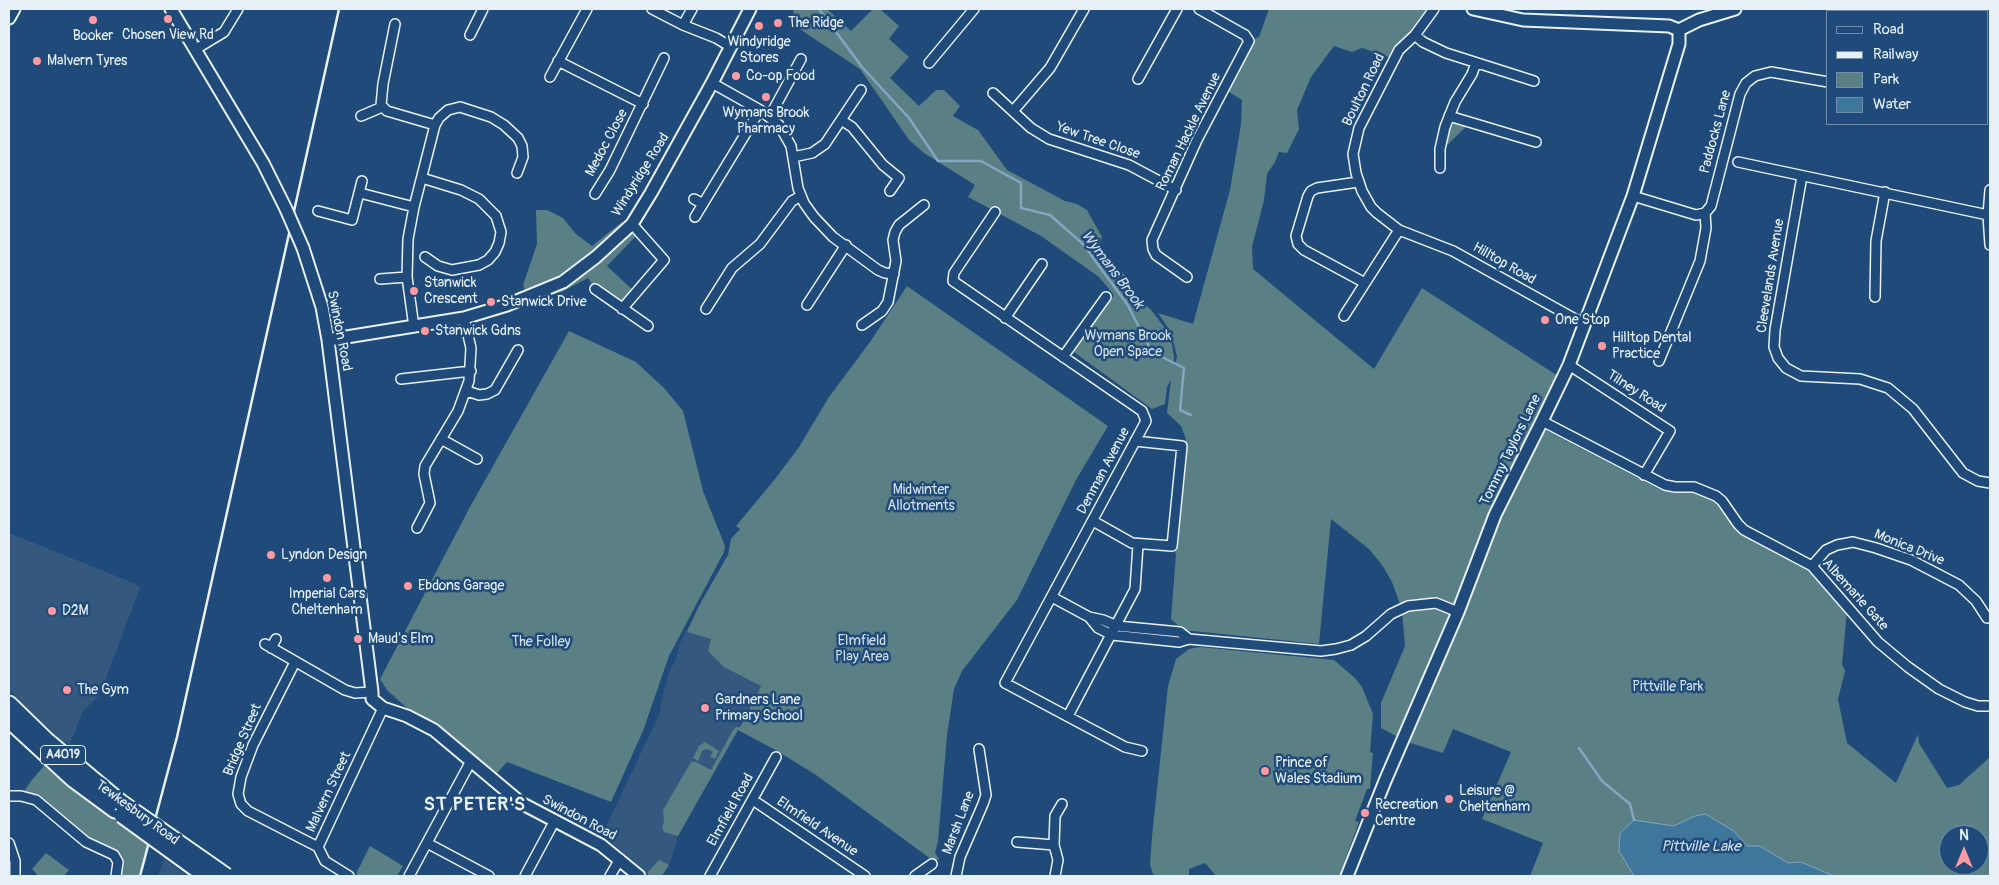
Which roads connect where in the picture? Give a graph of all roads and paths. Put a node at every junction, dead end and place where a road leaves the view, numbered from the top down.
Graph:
1 (14, 9) edge
2 (171, 9) edge
3 (238, 9) edge
4 (472, 9) edge
5 (586, 9) edge
6 (652, 9) edge
7 (692, 9) edge
8 (750, 9) edge
9 (974, 9) edge
10 (1084, 9) edge
11 (1177, 9) edge
12 (1199, 9) edge
13 (1434, 9) edge
14 (1474, 9) edge
15 (1735, 9) edge
16 (482, 11) edge
17 (9, 18) edge
18 (395, 24) dead end
19 (683, 25) junction
20 (1678, 30) junction
21 (470, 35) dead end
22 (1415, 35) junction
23 (731, 46) junction
24 (196, 49) junction
25 (664, 58) dead end
26 (801, 59) dead end
27 (558, 61) junction
28 (928, 63) dead end
29 (1476, 63) junction
30 (550, 77) dead end
31 (1138, 80) dead end
32 (1534, 81) dead end
33 (1826, 82) edge
34 (712, 83) junction
35 (861, 90) dead end
36 (993, 93) dead end
37 (643, 104) junction
38 (382, 107) junction
39 (760, 110) junction
40 (1014, 110) junction
41 (361, 116) dead end
42 (770, 116) junction
43 (1448, 116) junction
44 (841, 120) junction
45 (435, 125) junction
46 (1536, 142) dead end
47 (793, 157) junction
48 (1738, 162) dead end
49 (518, 167) dead end
50 (1440, 168) dead end
51 (1802, 176) junction
52 (422, 178) junction
53 (362, 181) dead end
54 (1358, 182) junction
55 (1176, 190) junction
56 (1990, 190) edge
57 (890, 191) dead end
58 (1885, 192) junction
59 (360, 193) junction
60 (595, 194) dead end
61 (801, 196) junction
62 (1633, 196) junction
63 (694, 199) dead end
64 (703, 204) junction
65 (924, 205) dead end
66 (414, 207) junction
67 (318, 211) dead end
68 (995, 212) dead end
69 (1704, 213) junction
70 (1988, 214) junction
71 (695, 217) dead end
72 (632, 224) junction
73 (1399, 230) junction
74 (1409, 234) joint
75 (846, 245) junction
76 (1990, 245) edge
77 (425, 257) dead end
78 (1042, 264) dead end
79 (894, 274) junction
80 (408, 277) junction
81 (1187, 278) dead end
82 (380, 279) dead end
83 (1365, 283) junction
84 (595, 290) dead end
85 (1106, 297) dead end
86 (1874, 297) dead end
87 (807, 304) dead end
88 (622, 309) junction
89 (706, 309) dead end
90 (1344, 316) dead end
91 (464, 318) junction
92 (1006, 318) junction
93 (1584, 324) junction
94 (862, 325) dead end
95 (648, 326) dead end
96 (414, 327) junction
97 (328, 340) junction
98 (518, 350) dead end
99 (1063, 357) junction
100 (1659, 361) dead end
101 (1569, 365) junction
102 (471, 371) junction
103 (401, 380) dead end
104 (467, 391) junction
105 (1542, 421) junction
106 (441, 439) junction
107 (1136, 441) junction
108 (477, 459) dead end
109 (1644, 475) junction
110 (1990, 483) edge
111 (1093, 521) junction
112 (418, 528) dead end
113 (1138, 545) junction
114 (1812, 566) junction
115 (1052, 597) junction
116 (1458, 612) junction
117 (1089, 617) junction
118 (1987, 618) dead end
119 (1116, 626) junction
120 (1112, 635) junction
121 (276, 639) dead end
122 (1189, 639) junction
123 (295, 662) junction
124 (372, 692) junction
125 (9, 704) edge
126 (1990, 706) edge
127 (383, 708) junction
128 (408, 716) junction
129 (1068, 716) junction
130 (9, 720) edge
131 (979, 749) dead end
132 (1142, 751) dead end
133 (776, 758) dead end
134 (471, 761) junction
135 (9, 796) edge
136 (753, 800) junction
137 (1062, 804) dead end
138 (118, 806) junction
139 (554, 822) junction
140 (1017, 842) dead end
141 (9, 843) edge
142 (427, 843) junction
143 (1054, 845) junction
144 (318, 847) junction
145 (620, 859) junction
146 (932, 864) dead end
147 (15, 876) edge
148 (116, 876) edge
149 (206, 876) edge
150 (226, 876) edge
151 (349, 876) edge
152 (409, 876) edge
153 (489, 876) edge
154 (524, 876) edge
155 (610, 876) edge
156 (639, 876) edge
157 (710, 876) edge
158 (865, 876) edge
159 (915, 876) edge
160 (956, 876) edge
161 (1054, 876) edge
162 (1347, 876) edge

1 - 17 street
2 - 24 street, Swindon Road
3 - 24 street
4 - 16 street
5 - 27 street
6 - 19 street
7 - 19 street
8 - 23 street, Windyridge Road
9 - 28 street
10 - 40 street
11 - 31 street
12 - 55 street, Roman Hackle Avenue
13 - 22 street, Boulton Road
14 - 20 street
15 - 20 street
16 - 21 street
18 - 38 street
19 - 23 street
20 - 62 street, Tommy Taylors Lane
22 - 29 street
22 - 54 street, Boulton Road
23 - 34 street, Windyridge Road
24 - 97 street, Swindon Road, bridge
25 - 37 street, Medoc Close
26 - 42 street
27 - 30 street
27 - 37 street, Medoc Close
29 - 32 street
29 - 43 street
33 - 69 street, Paddocks Lane
34 - 39 street
34 - 72 street, Windyridge Road
35 - 44 street
36 - 40 street, Yew Tree Close
37 - 60 street, Medoc Close
38 - 41 street
38 - 45 street
39 - 42 street
39 - 64 street
40 - 55 street, Yew Tree Close
42 - 47 street
43 - 46 street
43 - 50 street
44 - 47 street
44 - 57 street
45 - 49 street
45 - 52 street
47 - 61 street
48 - 51 street
51 - 58 street
51 - 110 street, Cleevelands Avenue
52 - 66 street
52 - 77 street
53 - 59 street
54 - 73 street, Boulton Road
54 - 83 street
55 - 81 street, Roman Hackle Avenue
56 - 70 street
58 - 70 street
58 - 86 street
59 - 66 street
59 - 67 street
61 - 75 street
61 - 89 street
62 - 69 street
62 - 93 street, Tommy Taylors Lane
63 - 64 street
64 - 71 street
65 - 79 street
66 - 80 street
68 - 92 street, Denman Avenue
69 - 100 street, Paddocks Lane
70 - 76 street
72 - 88 street
72 - 91 street, Windyridge Road
73 - 74 street, Boulton Road
73 - 83 street
74 - 93 street, Hilltop Road
75 - 79 street
75 - 87 street
78 - 92 street
79 - 94 street
80 - 82 street
80 - 96 street
83 - 90 street
84 - 88 street
85 - 99 street
88 - 95 street
91 - 96 street, Windyridge Road
91 - 102 street
92 - 99 street, Denman Avenue
93 - 101 street, Tommy Taylors Lane
96 - 97 street, Windyridge Road
97 - 124 street, Swindon Road
98 - 104 street
99 - 107 street, Denman Avenue
101 - 105 street, Tommy Taylors Lane
101 - 109 street, Tilney Road
102 - 103 street
102 - 104 street
104 - 106 street
105 - 109 street, Albemarle Gate
105 - 116 street, Tommy Taylors Lane
106 - 108 street
106 - 112 street
107 - 111 street, Denman Avenue
107 - 113 street
109 - 114 street, Albemarle Gate
111 - 113 street
111 - 115 street, Denman Avenue
113 - 119 street
114 - 118 street, Monica Drive
114 - 126 street, Albemarle Gate
115 - 117 street
115 - 129 street, Denman Avenue
116 - 122 street
116 - 162 street, Tommy Taylors Lane
117 - 119 street
117 - 120 street
119 - 120 street
119 - 122 street
120 - 122 street
120 - 129 street
121 - 123 street
123 - 124 street
123 - 144 street, Bridge Street
124 - 127 street, Swindon Road
124 - 128 street, Swindon Road
125 - 138 highway, Tewkesbury Road / A4019
127 - 128 street, Swindon Road
127 - 144 street, Malvern Street
128 - 134 street, Swindon Road
129 - 132 street, Denman Avenue
130 - 138 highway, Tewkesbury Road / A4019
131 - 160 street, Marsh Lane
133 - 136 street, Elmfield Road
134 - 139 street, Swindon Road
134 - 142 street
135 - 148 street
136 - 157 street, Elmfield Road
136 - 158 street, Elmfield Avenue
137 - 143 street
138 - 149 highway, Tewkesbury Road / A4019, bridge
138 - 150 highway, Tewkesbury Road / A4019, bridge
139 - 145 street, Swindon Road
139 - 154 street
140 - 143 street
141 - 147 street
142 - 152 street
142 - 153 street
143 - 161 street
144 - 151 street, Malvern Street
145 - 155 street
145 - 156 street, Swindon Road
146 - 159 street

